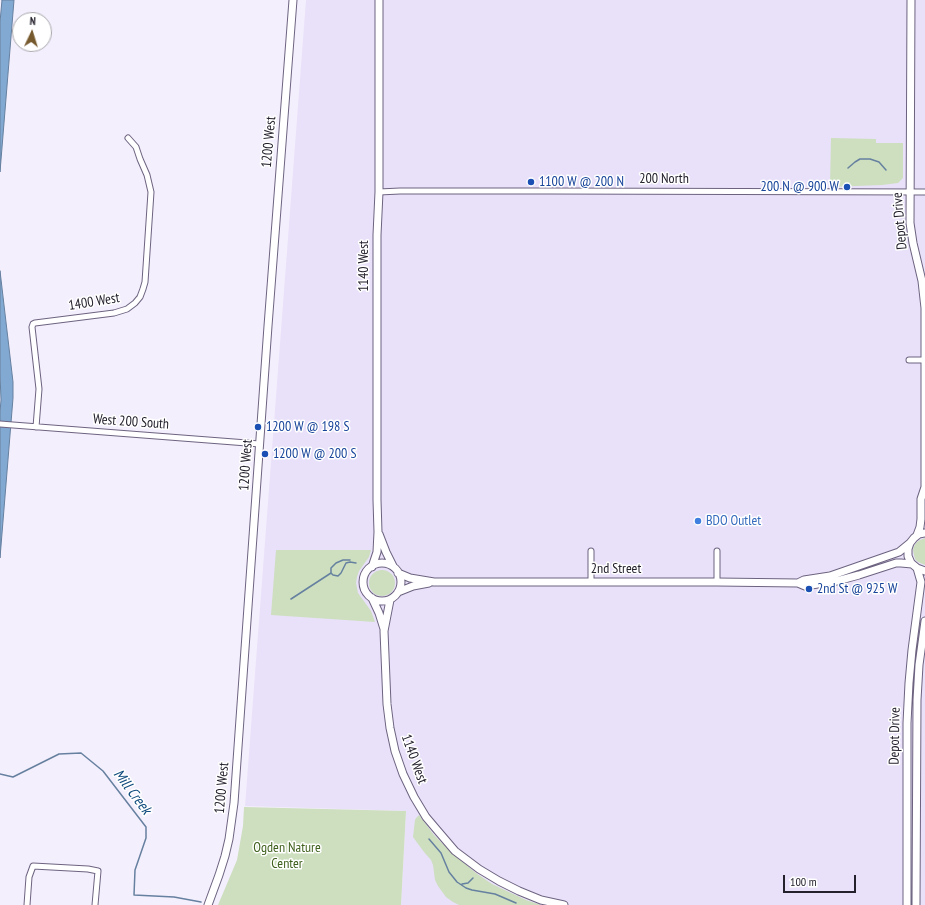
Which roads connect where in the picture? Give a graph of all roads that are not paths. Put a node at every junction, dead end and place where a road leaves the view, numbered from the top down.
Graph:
1 (293, 0) edge
2 (379, 0) edge
3 (911, 0) edge
4 (128, 138) dead end
5 (379, 192) junction
6 (910, 192) junction
7 (925, 192) edge
8 (909, 360) dead end
9 (925, 360) edge
10 (0, 424) edge
11 (36, 426) junction
12 (260, 444) junction
13 (925, 487) edge
14 (378, 532) junction
15 (925, 533) edge
16 (917, 535) junction
17 (910, 543) junction
18 (591, 551) dead end
19 (717, 551) dead end
20 (393, 566) junction
21 (914, 566) junction
22 (372, 567) junction
23 (925, 571) edge
24 (398, 573) junction
25 (434, 582) junction
26 (591, 582) junction
27 (717, 582) junction
28 (798, 583) junction
29 (398, 592) junction
30 (372, 598) junction
31 (390, 600) junction
32 (925, 621) edge
33 (384, 631) junction
34 (27, 905) edge
35 (95, 905) edge
36 (208, 905) edge
37 (564, 905) edge
38 (907, 905) edge
39 (916, 905) edge

1 - 12 street, 1200 West
2 - 5 street, 1140 West
3 - 6 street, Depot Drive
4 - 11 street, 1400 West
5 - 6 street, 200 North
5 - 14 street, 1140 West
6 - 7 street, 200 North
6 - 9 street, Depot Drive
8 - 9 street
9 - 13 street, Depot Drive
10 - 11 street, West 200 South
11 - 12 street, West 200 South
12 - 36 street, 1200 West
13 - 16 street, Depot Drive
14 - 20 street, 1140 West
14 - 22 street, 1140 West
15 - 16 street
16 - 17 street, 2nd Street
17 - 21 street, Depot Drive
17 - 28 street, 2nd Street
18 - 26 street
19 - 27 street
20 - 22 street
20 - 24 street
21 - 23 street
21 - 28 street, 2nd Street
21 - 38 street, Depot Drive
22 - 30 street
24 - 25 street, 2nd Street
24 - 29 street
25 - 26 street, 2nd Street
25 - 29 street, 2nd Street
26 - 27 street, 2nd Street
27 - 28 street, 2nd Street
29 - 31 street
30 - 31 street
30 - 33 street, 1140 West
31 - 33 street, 1140 West
32 - 39 street, Depot Drive
33 - 37 street, 1140 West
34 - 35 street

